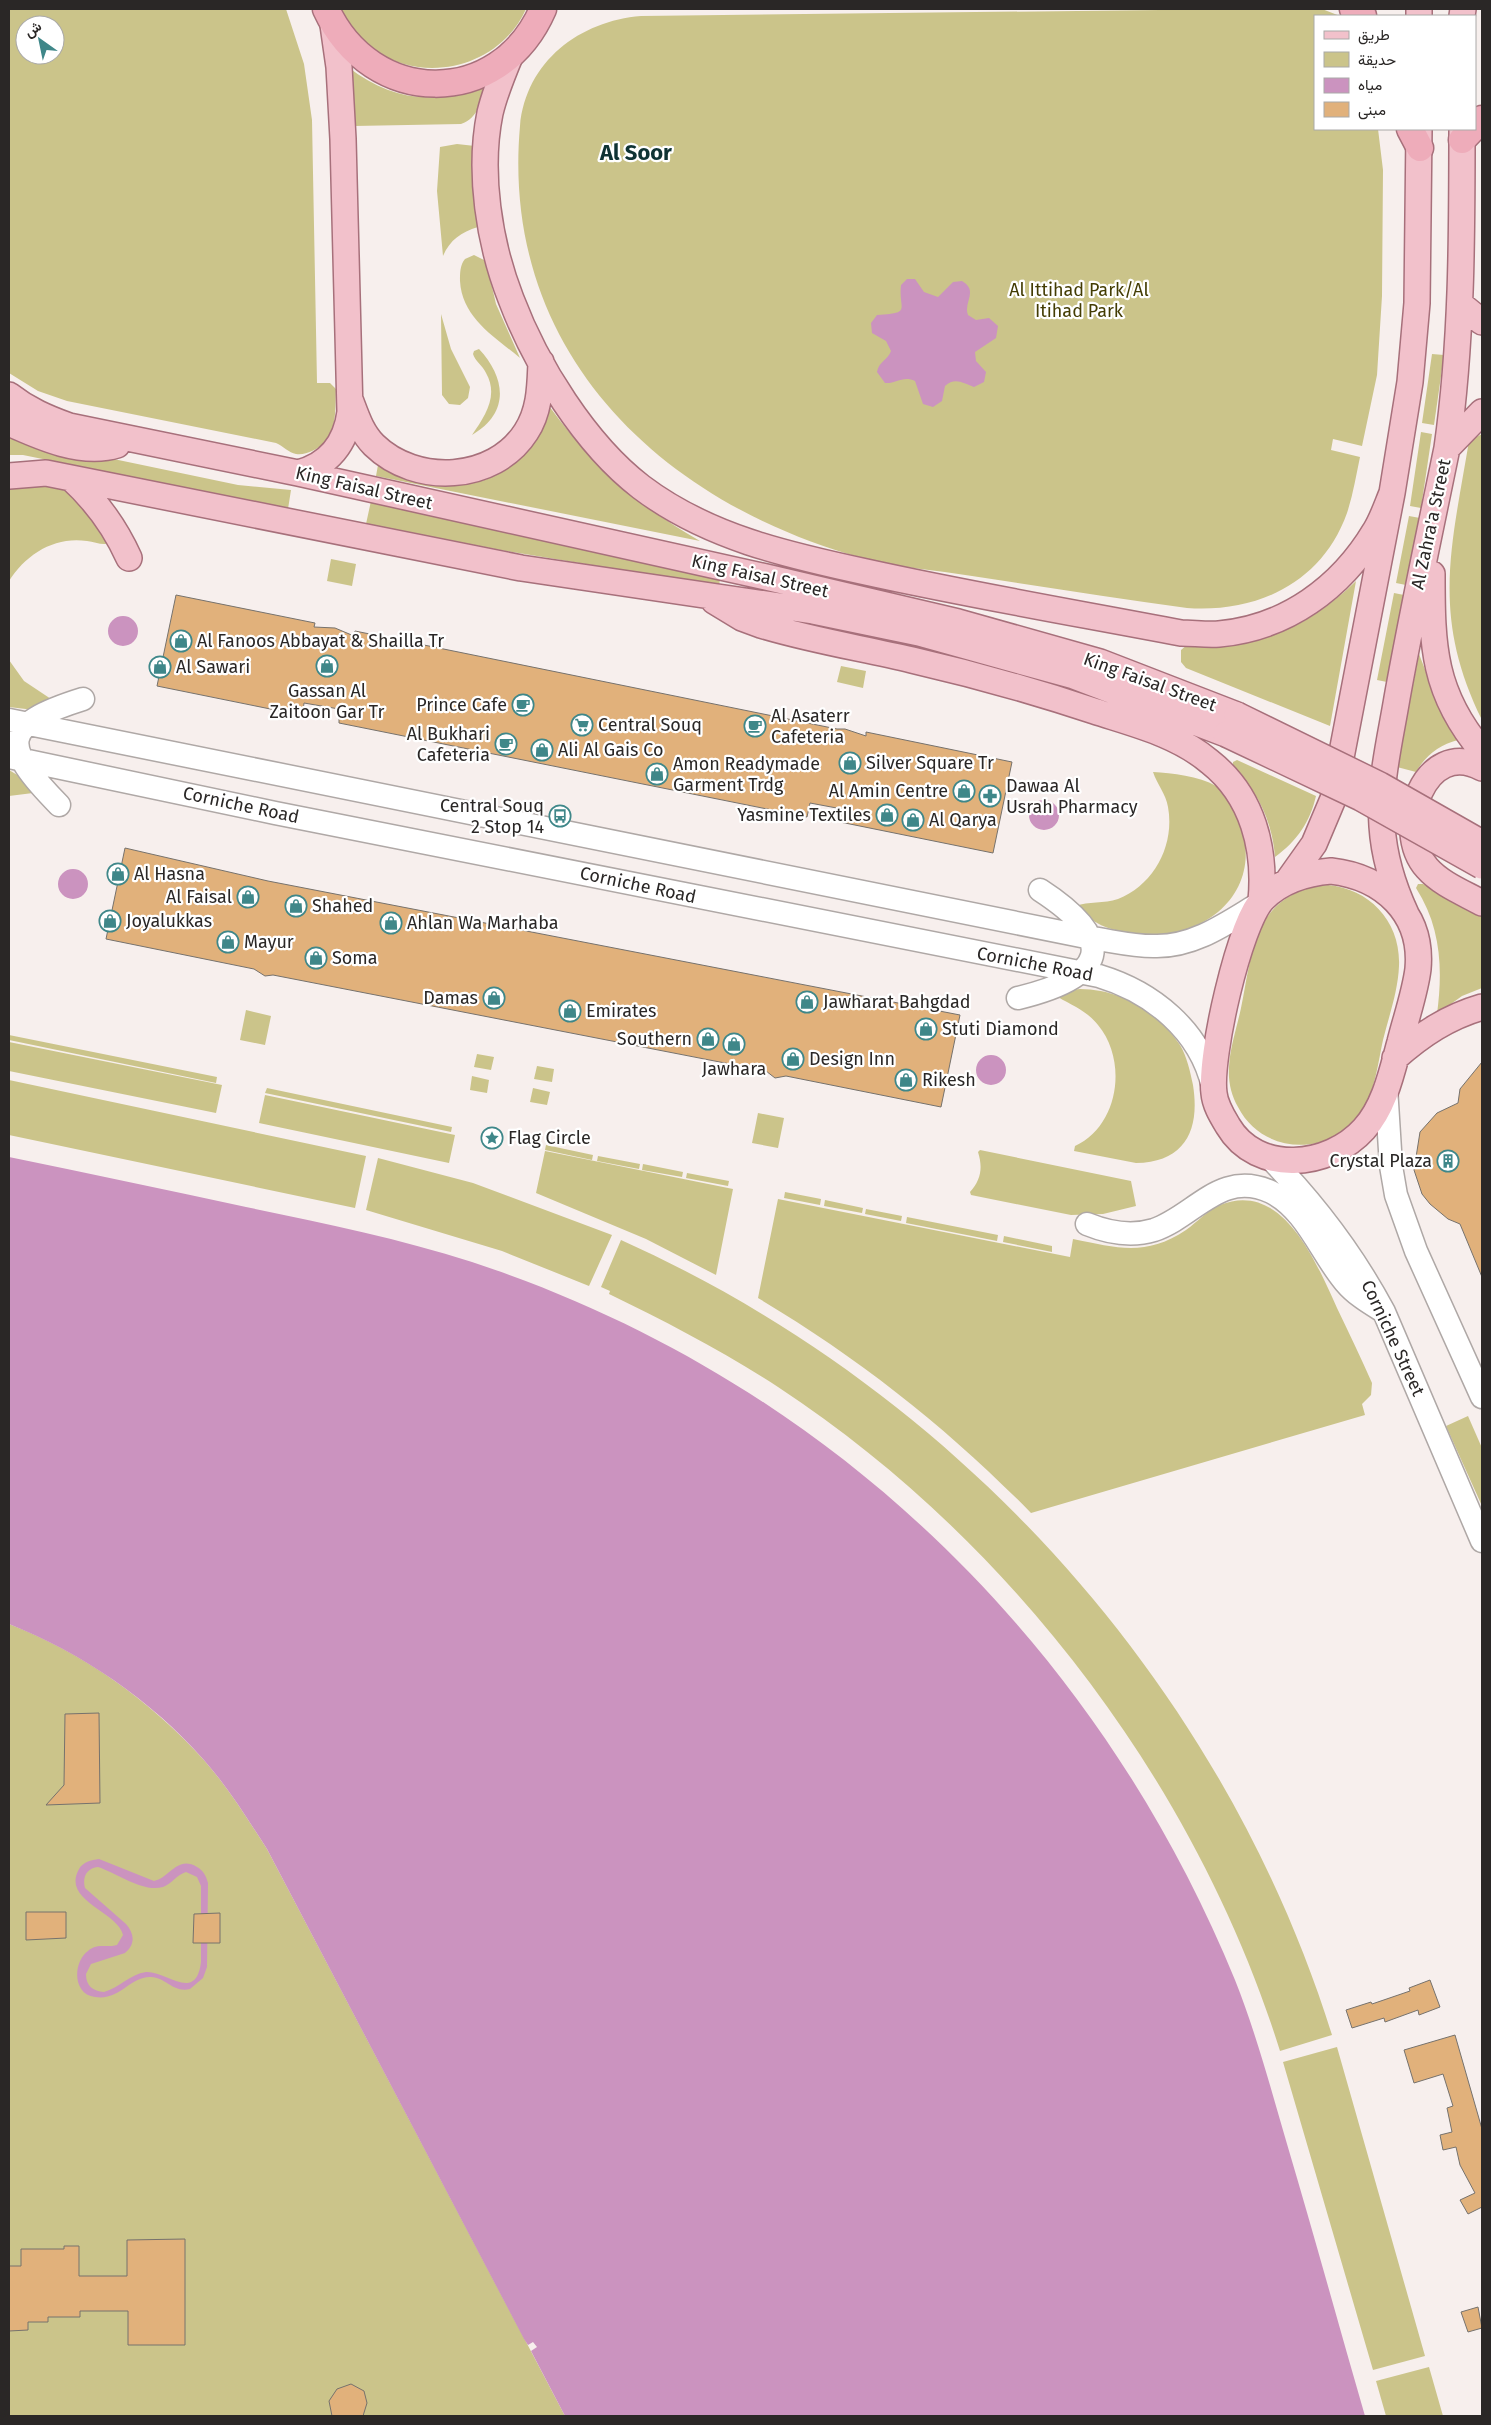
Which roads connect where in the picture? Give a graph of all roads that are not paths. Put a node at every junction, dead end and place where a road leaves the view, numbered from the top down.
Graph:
1 (546, 12) edge
2 (329, 17) edge
3 (512, 54) junction
4 (1462, 134) edge
5 (1416, 135) edge
6 (1460, 304) junction
7 (1482, 322) edge
8 (541, 362) junction
9 (9, 395) edge
10 (350, 400) junction
11 (1482, 412) edge
12 (9, 423) edge
13 (128, 439) junction
14 (1447, 448) junction
15 (9, 466) edge
16 (46, 473) junction
17 (298, 473) junction
18 (9, 476) edge
19 (71, 478) junction
20 (1392, 493) junction
21 (686, 514) junction
22 (1432, 526) junction
23 (129, 558) dead end
24 (777, 579) junction
25 (918, 585) junction
26 (706, 596) junction
27 (83, 699) dead end
28 (17, 722) edge
29 (1231, 724) junction
30 (1482, 751) edge
31 (14, 758) edge
32 (1482, 768) edge
33 (59, 805) dead end
34 (1482, 843) edge
35 (1482, 866) edge
36 (1287, 882) junction
37 (1040, 890) dead end
38 (1261, 902) junction
39 (1482, 903) edge
40 (1406, 914) junction
41 (1091, 938) junction
42 (1082, 973) junction
43 (1018, 998) dead end
44 (1482, 1007) edge
45 (1396, 1058) junction
46 (1386, 1087) junction
47 (1214, 1092) junction
48 (1269, 1157) junction
49 (1087, 1224) dead end
50 (1384, 1312) junction
51 (1482, 1398) edge
52 (1482, 1541) edge

1 - 3 highway
2 - 3 highway
2 - 10 main road
3 - 8 main road
4 - 6 main road, Al Zahra'a Street
5 - 20 main road
6 - 7 main road
6 - 14 main road, Al Zahra'a Street
8 - 10 main road
8 - 21 main road
9 - 13 main road, King Faisal Street
10 - 17 main road
11 - 14 main road
12 - 13 main road
13 - 17 main road, King Faisal Street
14 - 22 main road, Al Zahra'a Street
15 - 16 main road
16 - 18 main road, King Faisal Street
16 - 19 main road, King Faisal Street
17 - 24 main road, King Faisal Street
19 - 23 main road
19 - 26 main road, King Faisal Street
20 - 25 main road
20 - 36 main road
21 - 24 main road
21 - 25 main road
22 - 30 main road
22 - 40 main road, Al Zahra'a Street
24 - 25 main road
24 - 29 main road, King Faisal Street
26 - 29 main road, King Faisal Street
26 - 38 main road
27 - 28 main road
28 - 31 main road
28 - 41 main road, Corniche Road
29 - 34 main road, King Faisal Street, bridge
29 - 35 main road, King Faisal Street, bridge
31 - 33 main road
31 - 42 main road, Corniche Road
32 - 39 main road
36 - 38 main road
36 - 40 main road
37 - 41 main road
38 - 41 main road, Corniche Road
38 - 47 main road
40 - 45 main road, Al Zahra'a Street
41 - 42 main road
42 - 43 main road
42 - 47 main road, Corniche Road
44 - 45 main road
45 - 46 main road, Al Zahra'a Street
46 - 48 main road, Al Zahra'a Street
46 - 51 main road
47 - 48 main road
48 - 50 main road, Corniche Street
49 - 50 main road
50 - 52 main road, Corniche Street

